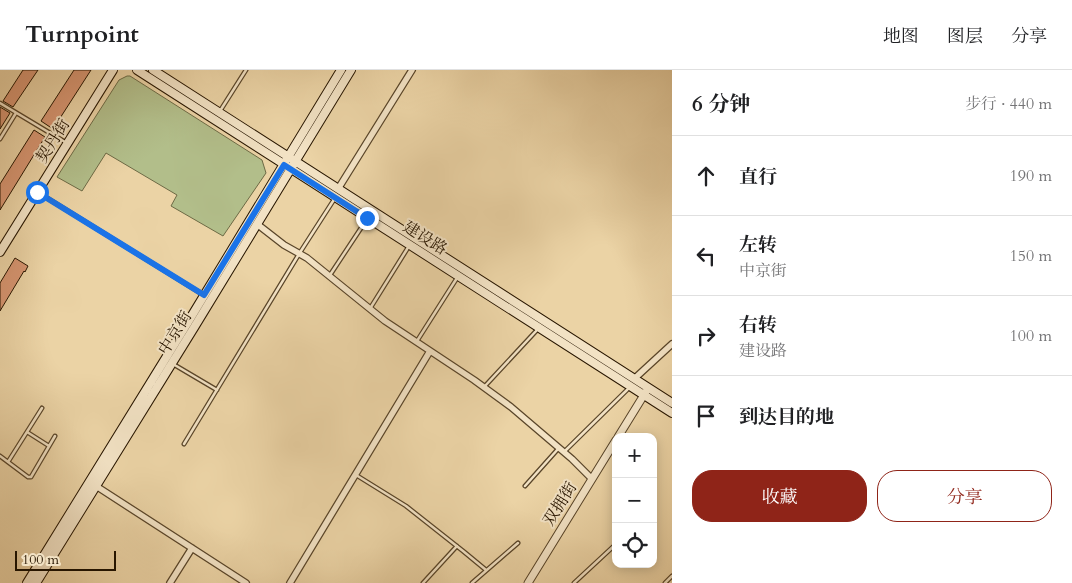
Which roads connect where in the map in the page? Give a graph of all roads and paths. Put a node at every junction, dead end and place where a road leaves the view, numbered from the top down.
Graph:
1 (113, 70) edge
2 (137, 70) edge
3 (153, 70) edge
4 (246, 70) edge
5 (341, 70) edge
6 (351, 70) edge
7 (412, 70) edge
8 (0, 103) edge
9 (16, 113) junction
10 (219, 113) junction
11 (0, 140) edge
12 (68, 144) junction
13 (292, 160) junction
14 (287, 167) junction
15 (338, 189) junction
16 (37, 192) junction
17 (335, 198) junction
18 (367, 218) junction
19 (258, 224) junction
20 (410, 245) junction
21 (0, 252) edge
22 (299, 254) junction
23 (330, 276) junction
24 (459, 276) junction
25 (204, 295) junction
26 (370, 308) junction
27 (539, 328) junction
28 (416, 342) junction
29 (672, 344) edge
30 (430, 351) junction
31 (172, 363) junction
32 (634, 379) junction
33 (484, 387) junction
34 (630, 387) junction
35 (648, 388) junction
36 (217, 390) junction
37 (644, 395) junction
38 (671, 402) edge
39 (42, 408) dead end
40 (672, 414) edge
41 (27, 432) junction
42 (620, 433) edge
43 (56, 436) dead end
44 (184, 444) dead end
45 (49, 446) junction
46 (612, 446) edge
47 (561, 450) junction
48 (0, 456) edge
49 (8, 462) junction
50 (355, 474) junction
51 (592, 479) junction
52 (96, 486) junction
53 (525, 486) dead end
54 (518, 542) dead end
55 (457, 546) junction
56 (192, 548) junction
57 (612, 548) edge
58 (486, 570) junction
59 (672, 576) edge
60 (26, 583) edge
61 (36, 583) edge
62 (170, 583) edge
63 (246, 583) edge
64 (290, 583) edge
65 (423, 583) edge
66 (472, 583) edge
67 (528, 583) edge
68 (574, 583) edge
69 (665, 583) edge

1 - 12 main road, 契丹街
2 - 14 main road, 建设路
3 - 10 main road, 建设路
4 - 10 lane
5 - 13 main road, 中京街
6 - 13 main road, 中京街
7 - 15 street
8 - 9 lane
9 - 11 lane
9 - 12 lane
10 - 13 main road, 建设路
12 - 16 main road, 契丹街
13 - 14 main road, 中京街
13 - 15 main road, 建设路
14 - 17 main road, 建设路
14 - 19 main road, 中京街
14 - 25 main road, 中京街
15 - 32 main road, 建设路
16 - 21 main road, 契丹街
16 - 25 lane
17 - 18 main road, 建设路
17 - 22 lane
18 - 20 main road, 建设路
18 - 23 lane
19 - 22 street
19 - 31 main road, 中京街
20 - 24 main road, 建设路
20 - 26 lane
22 - 23 street
22 - 36 lane
23 - 26 street
24 - 27 main road, 建设路
24 - 28 lane
25 - 60 main road, 中京街
26 - 28 street
27 - 33 lane
27 - 34 main road, 建设路
28 - 30 street
29 - 32 street
30 - 33 street
30 - 50 street
31 - 36 lane
31 - 52 main road, 中京街
32 - 35 main road, 建设路
33 - 47 street
34 - 37 main road, 建设路
34 - 47 lane
35 - 37 street
35 - 38 main road, 建设路
36 - 44 lane
37 - 40 main road, 建设路
37 - 42 street
39 - 41 lane
41 - 45 lane
41 - 49 lane
43 - 45 lane
45 - 49 lane
46 - 51 street, 双拥街
47 - 51 street
47 - 53 lane
48 - 49 lane
50 - 55 lane
50 - 64 street
51 - 67 street, 双拥街
52 - 56 street
52 - 61 main road, 中京街
54 - 58 lane
55 - 58 lane
55 - 65 lane
56 - 62 street
56 - 63 street
57 - 68 lane
58 - 66 lane
59 - 69 lane

